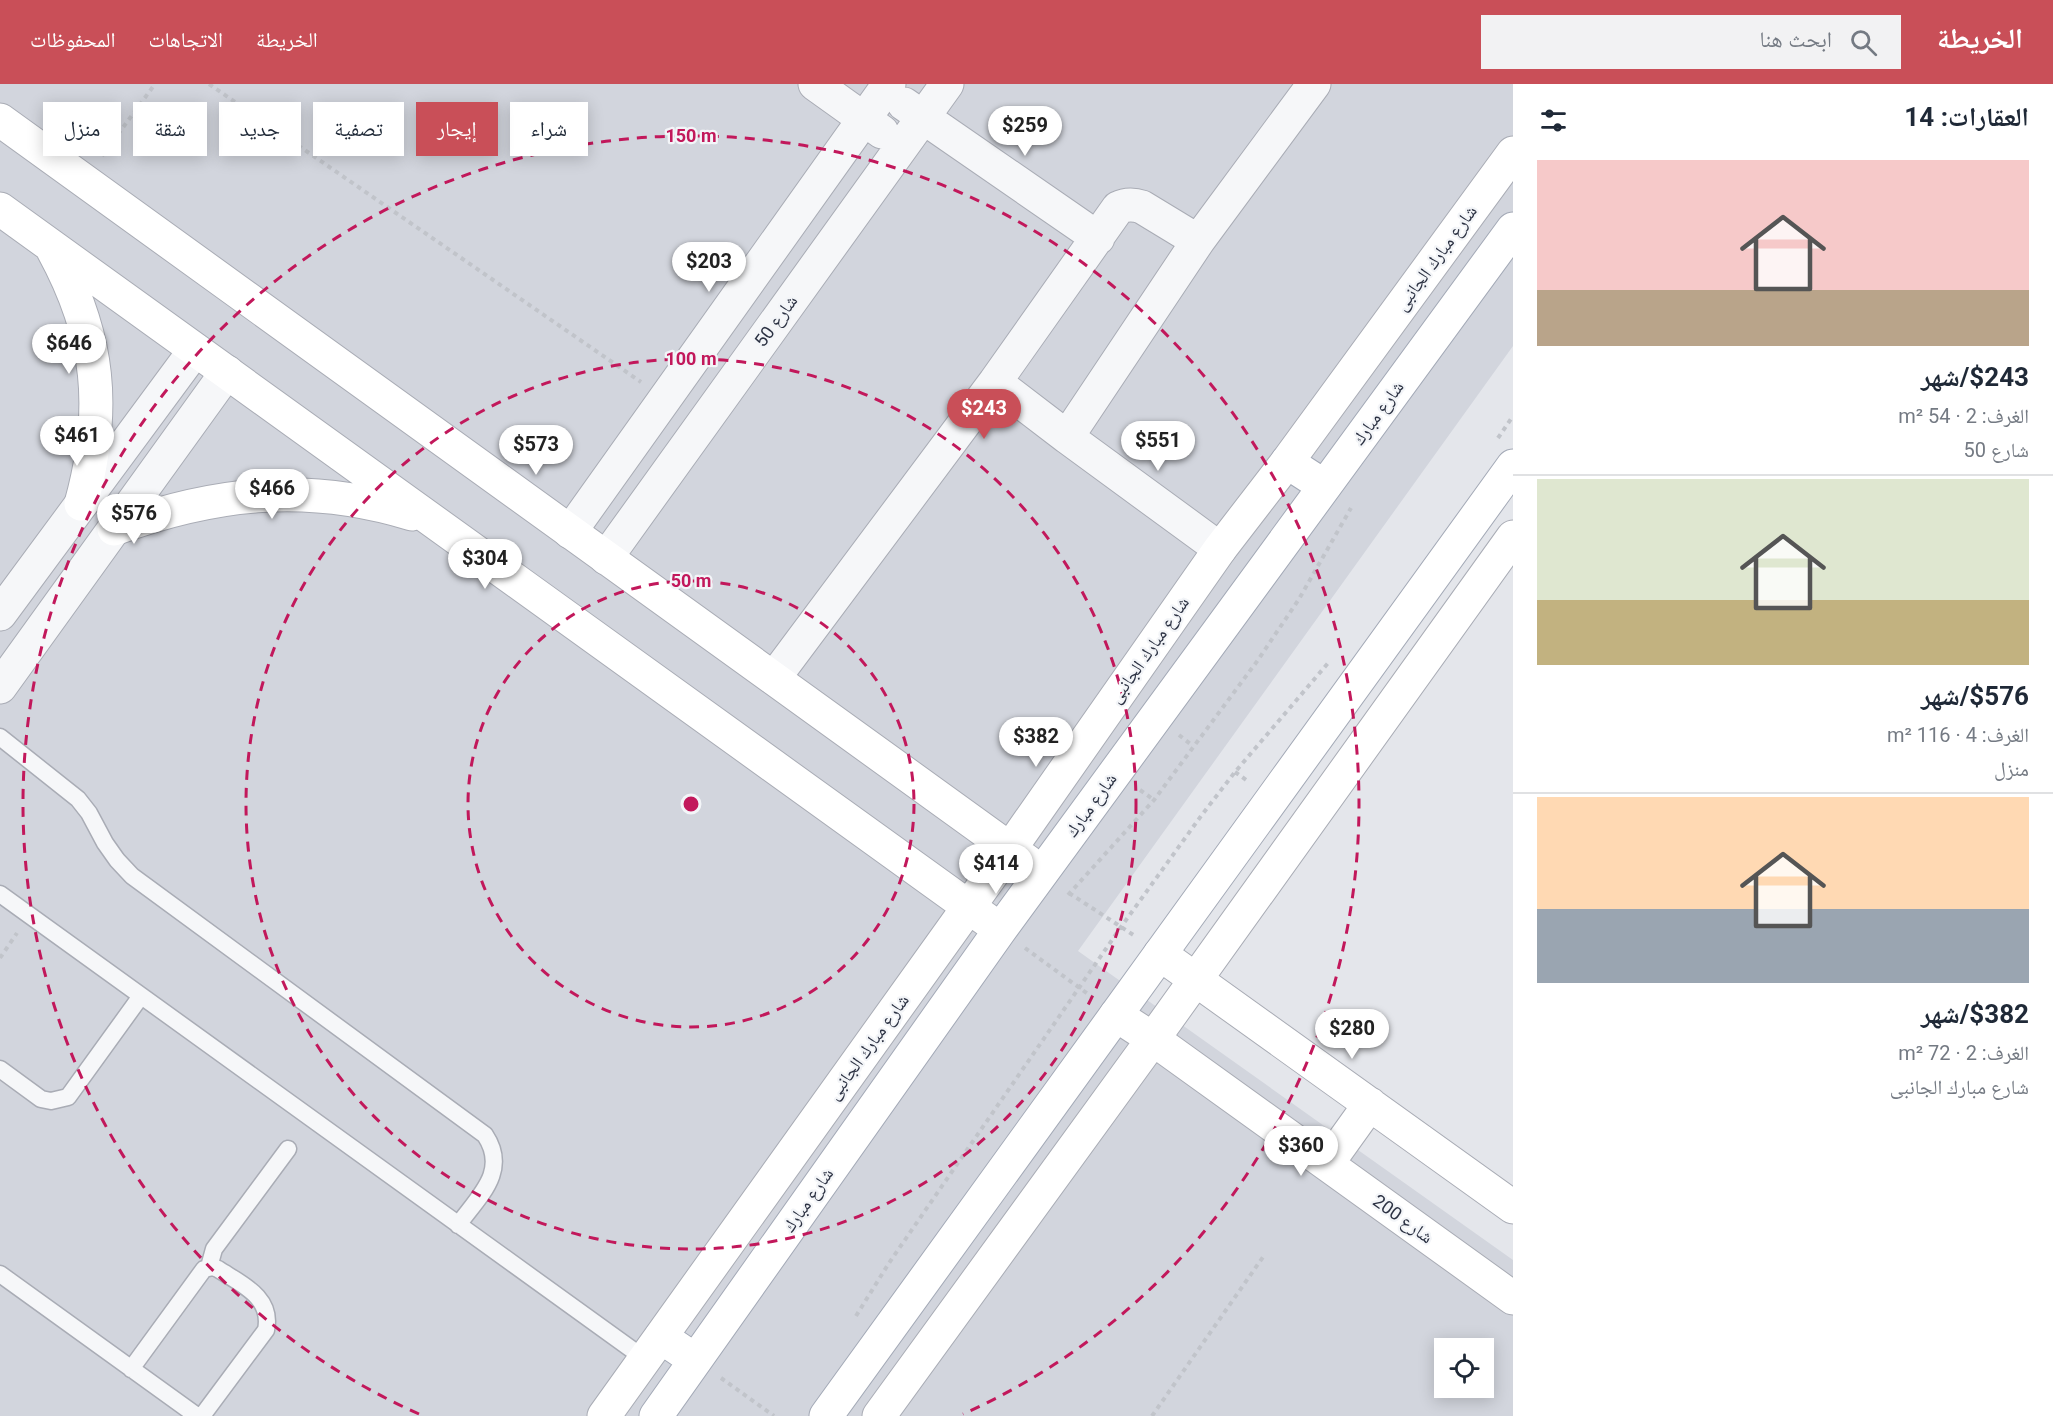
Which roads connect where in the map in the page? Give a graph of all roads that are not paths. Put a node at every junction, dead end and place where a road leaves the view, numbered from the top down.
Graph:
1 (815, 84) edge
2 (946, 84) edge
3 (1314, 84) edge
4 (883, 86) edge
5 (923, 117) junction
6 (864, 119) junction
7 (0, 120) edge
8 (902, 146) junction
9 (1513, 153) edge
10 (0, 209) edge
11 (1513, 229) edge
12 (1098, 238) junction
13 (1198, 241) junction
14 (51, 246) junction
15 (195, 350) junction
16 (227, 372) junction
17 (995, 382) junction
18 (1067, 437) junction
19 (1502, 456) edge
20 (1287, 462) junction
21 (1324, 486) junction
22 (81, 504) junction
23 (431, 520) junction
24 (114, 529) junction
25 (570, 532) junction
26 (1513, 537) edge
27 (1220, 549) junction
28 (606, 558) junction
29 (0, 614) edge
30 (774, 678) junction
31 (0, 687) edge
32 (0, 737) edge
33 (982, 829) junction
34 (1010, 849) junction
35 (1042, 872) junction
36 (930, 879) junction
37 (0, 894) edge
38 (968, 907) junction
39 (1000, 930) junction
40 (1160, 954) junction
41 (1195, 979) junction
42 (141, 996) junction
43 (1116, 1015) junction
44 (1153, 1039) junction
45 (0, 1070) edge
46 (1370, 1104) junction
47 (288, 1149) dead end
48 (1326, 1164) junction
49 (1513, 1207) edge
50 (459, 1225) junction
51 (209, 1267) junction
52 (0, 1274) edge
53 (1513, 1298) edge
54 (653, 1348) junction
55 (695, 1360) junction
56 (131, 1369) junction
57 (197, 1416) edge
58 (202, 1416) edge
59 (604, 1416) edge
60 (656, 1416) edge
61 (826, 1416) edge
62 (879, 1416) edge

1 - 6 street
2 - 5 street, شارع 50
3 - 13 street
4 - 5 street
4 - 6 street
5 - 8 street, شارع 50
5 - 12 street
6 - 8 street
6 - 25 street
7 - 25 main road
8 - 28 street, شارع 50
9 - 20 main road, شارع مبارك الجانبى
10 - 14 main road
11 - 21 main road, شارع مبارك
12 - 13 street
12 - 17 street
13 - 18 street
14 - 15 main road
14 - 22 main road
15 - 16 main road
15 - 22 street
16 - 23 main road
16 - 24 street
17 - 18 street
17 - 30 street
18 - 27 street
19 - 40 main road
20 - 21 main road
20 - 27 main road, شارع مبارك الجانبى
21 - 35 main road, شارع مبارك
22 - 29 street
23 - 24 main road
23 - 36 main road
24 - 31 street
25 - 28 main road
26 - 41 main road
27 - 34 main road, شارع مبارك الجانبى
28 - 30 main road
30 - 33 main road
32 - 50 lane
33 - 34 main road
33 - 36 main road
34 - 35 main road
34 - 38 main road, شارع مبارك الجانبى
35 - 39 main road, شارع مبارك
36 - 38 main road
37 - 42 lane
38 - 39 main road
38 - 54 main road, شارع مبارك الجانبى
39 - 55 main road, شارع مبارك
40 - 41 main road
40 - 43 main road
41 - 44 main road
41 - 46 main road
42 - 45 lane
42 - 50 lane
43 - 44 main road, شارع 200
43 - 61 main road
44 - 48 main road, شارع 200
44 - 62 main road
46 - 48 main road
46 - 49 main road
47 - 51 lane
48 - 53 main road, شارع 200
50 - 54 lane
51 - 56 lane
51 - 58 lane
52 - 56 lane
54 - 55 main road
54 - 59 main road, شارع مبارك الجانبى
55 - 60 main road, شارع مبارك
56 - 57 lane

